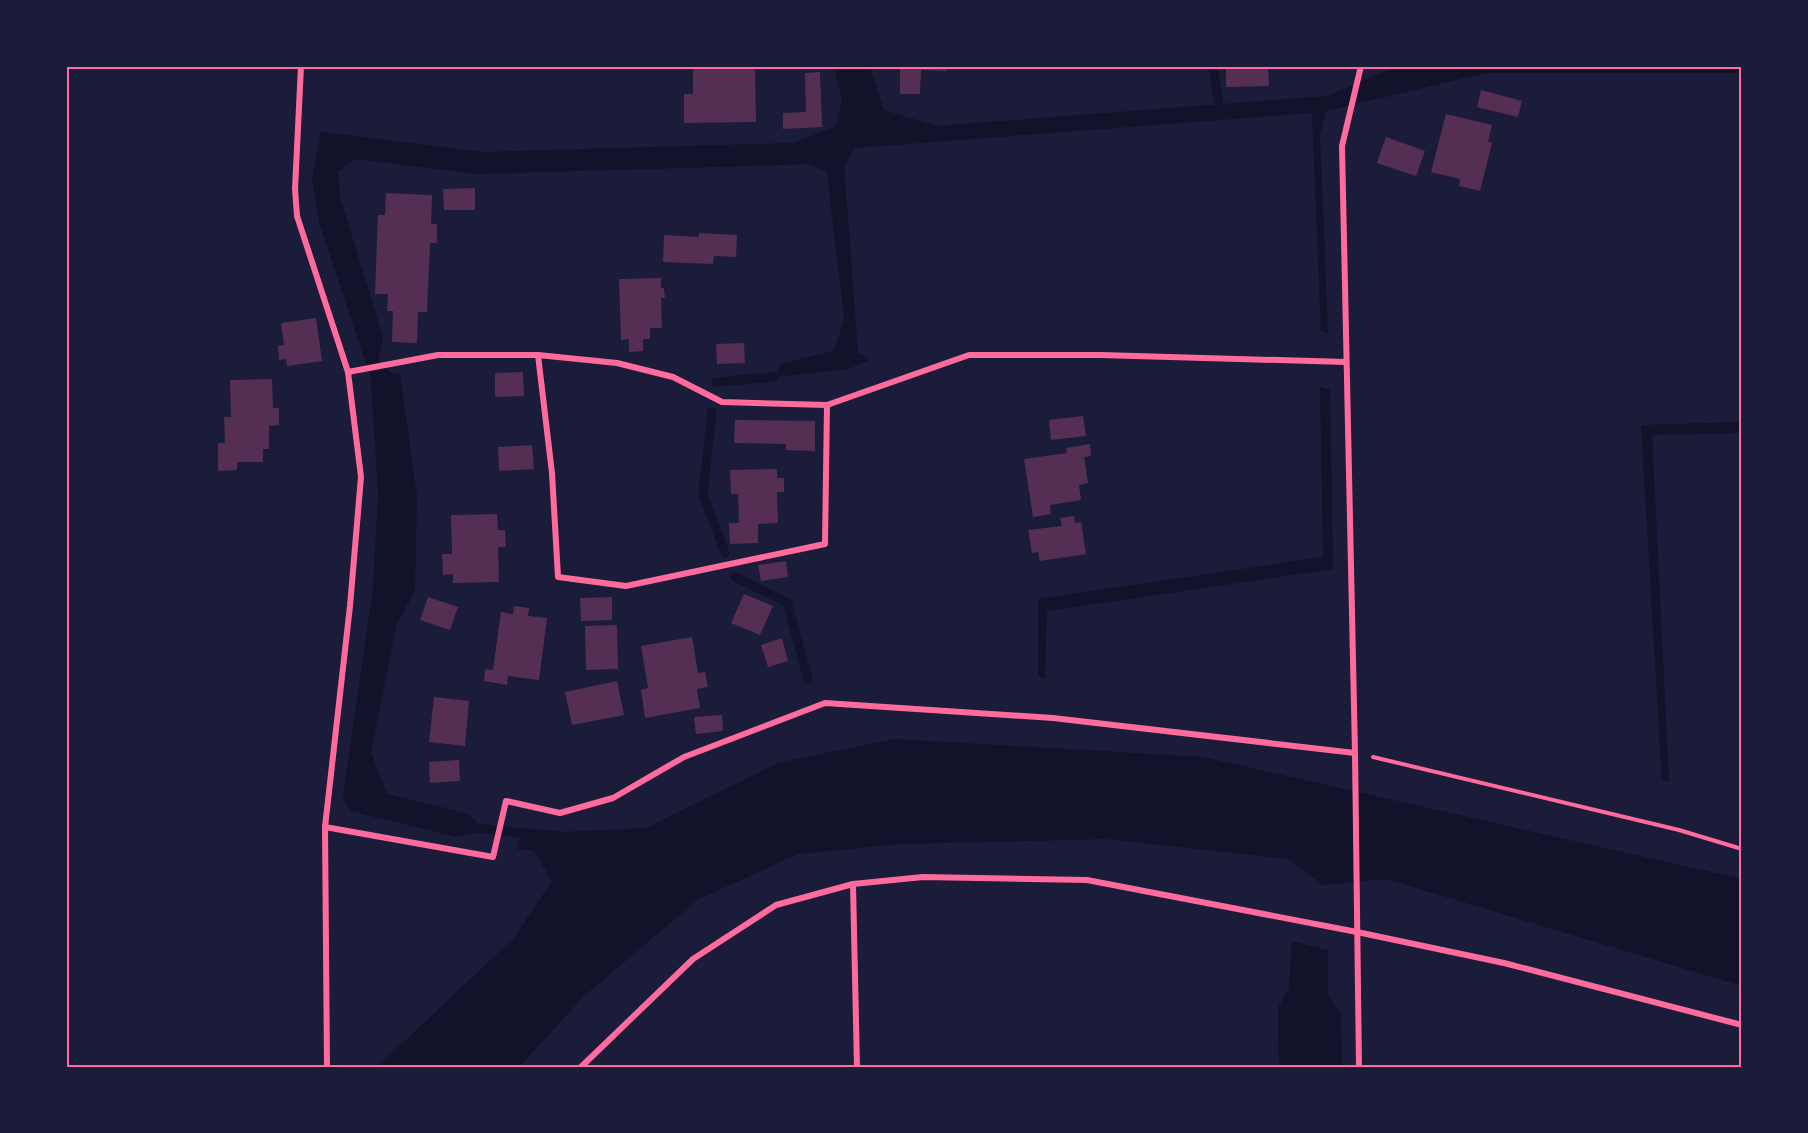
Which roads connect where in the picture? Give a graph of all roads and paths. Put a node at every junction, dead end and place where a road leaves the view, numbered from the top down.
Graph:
1 (301, 66) edge
2 (1360, 69) edge
3 (538, 355) junction
4 (1346, 362) junction
5 (348, 372) junction
6 (827, 405) junction
7 (1355, 753) junction
8 (326, 827) junction
9 (1742, 849) edge
10 (853, 884) junction
11 (1357, 932) junction
12 (1742, 1025) edge
13 (327, 1067) edge
14 (581, 1067) edge
15 (857, 1067) edge
16 (1359, 1067) edge

1 - 5 street
2 - 4 street
3 - 5 street
3 - 6 street
3 - 6 street
4 - 6 street
4 - 7 street
5 - 8 street
7 - 8 street
7 - 9 path
7 - 11 street
8 - 13 street
10 - 11 street
10 - 14 street
10 - 15 street
11 - 12 street
11 - 16 street

